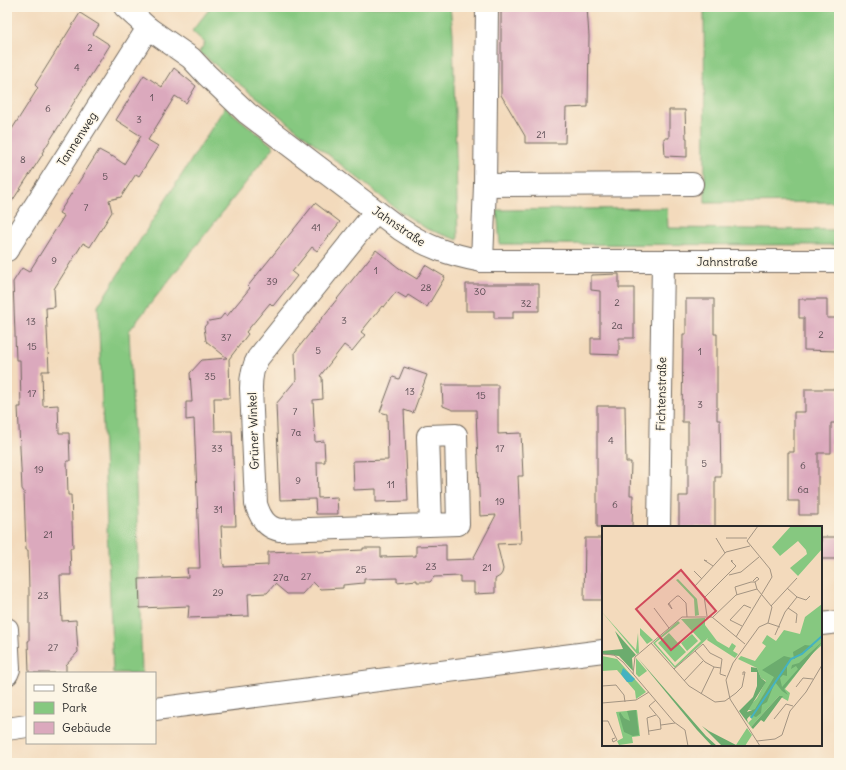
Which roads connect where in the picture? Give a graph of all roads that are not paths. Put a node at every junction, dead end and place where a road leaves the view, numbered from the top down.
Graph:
1 (125, 7) edge
2 (487, 7) edge
3 (148, 28) junction
4 (692, 184) dead end
5 (485, 185) junction
6 (376, 211) junction
7 (8, 247) edge
8 (482, 261) junction
9 (663, 261) junction
10 (839, 261) edge
11 (431, 525) dead end
12 (659, 526) edge
13 (839, 622) edge
14 (822, 624) edge
15 (7, 629) edge
16 (602, 652) edge
17 (7, 674) edge
18 (156, 710) edge

1 - 3 street, Jahnstraße
2 - 5 street
3 - 6 street, Jahnstraße
3 - 7 street, Tannenweg
4 - 5 street
5 - 8 street
6 - 8 street, Jahnstraße
6 - 11 street, Grüner Winkel
8 - 9 street, Jahnstraße
9 - 10 street, Jahnstraße
9 - 12 street, Fichtenstraße
13 - 14 street
15 - 17 street
16 - 18 street

